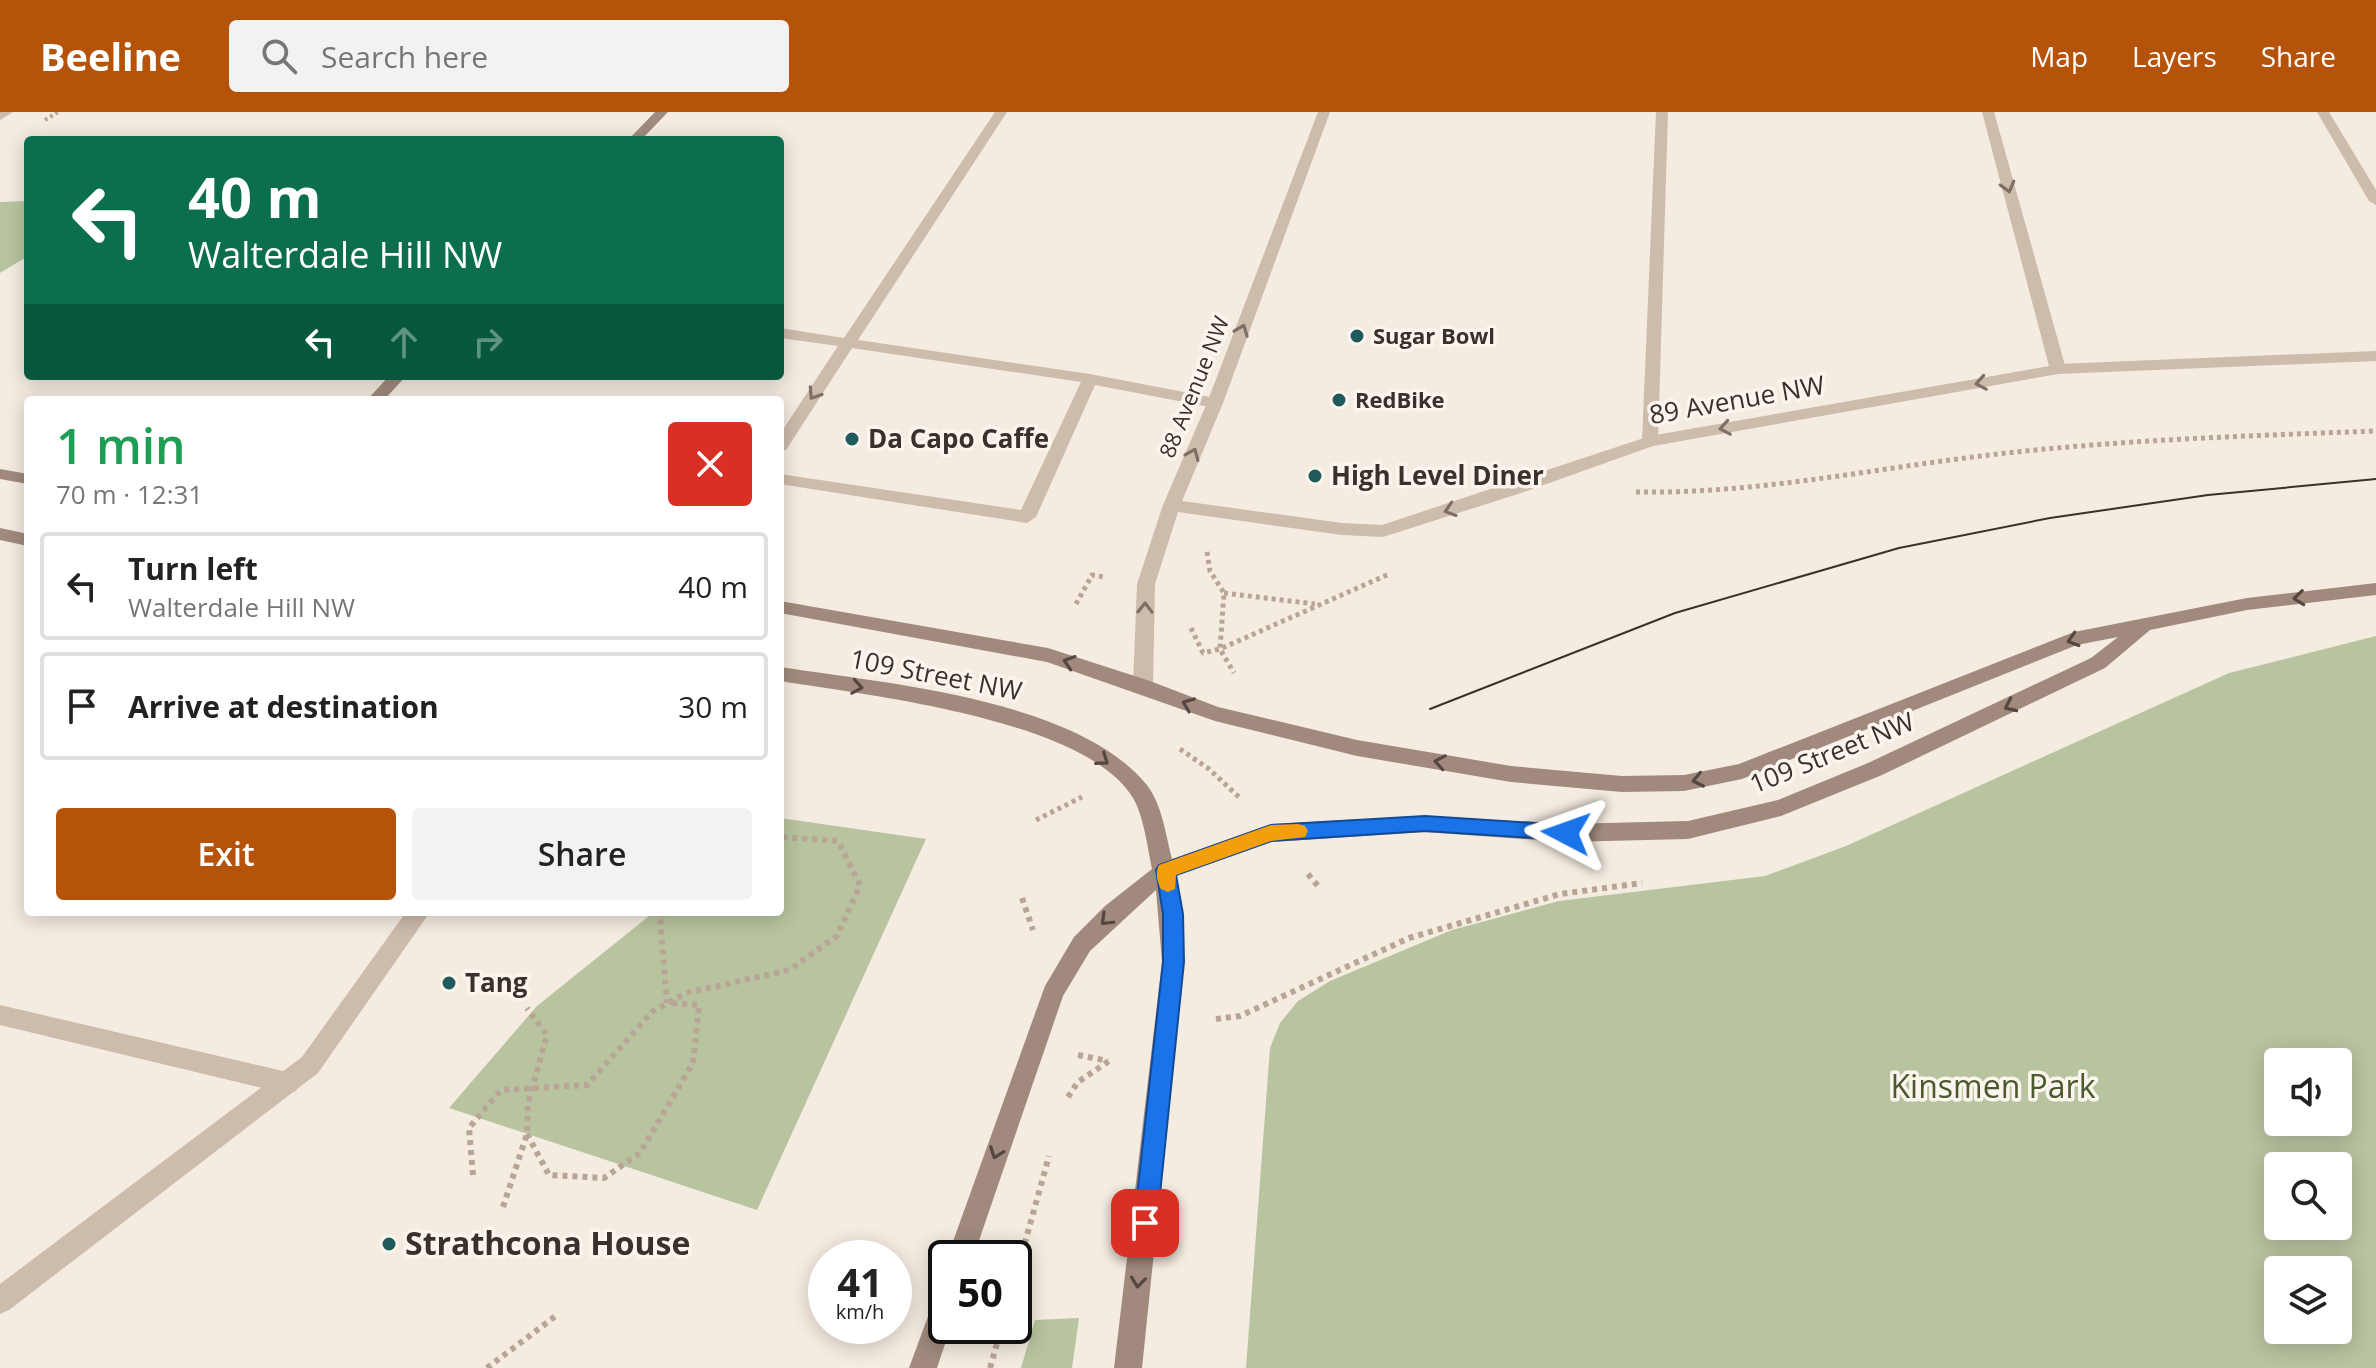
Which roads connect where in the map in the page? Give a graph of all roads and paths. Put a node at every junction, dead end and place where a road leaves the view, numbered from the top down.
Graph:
1 (7, 112) edge
2 (662, 112) edge
3 (1001, 112) edge
4 (1324, 112) edge
5 (1662, 112) edge
6 (1988, 112) edge
7 (2323, 112) edge
8 (0, 116) edge
9 (638, 136) edge
10 (2376, 201) edge
11 (784, 334) edge
12 (848, 343) junction
13 (2376, 356) edge
14 (2058, 369) junction
15 (1090, 379) junction
16 (394, 380) edge
17 (379, 396) edge
18 (1215, 403) junction
19 (2376, 431) edge
20 (784, 440) edge
21 (1650, 441) junction
22 (0, 474) edge
23 (24, 478) edge
24 (784, 480) edge
25 (1630, 493) dead end
26 (1172, 505) junction
27 (0, 534) edge
28 (24, 539) edge
29 (1206, 548) dead end
30 (1114, 579) dead end
31 (2376, 589) edge
32 (1224, 593) junction
33 (1076, 604) dead end
34 (1316, 604) dead end
35 (784, 608) edge
36 (2148, 623) junction
37 (1220, 649) junction
38 (1203, 653) dead end
39 (784, 675) edge
40 (1240, 680) dead end
41 (1143, 686) junction
42 (1171, 753) dead end
43 (1226, 784) dead end
44 (1052, 813) dead end
45 (1036, 820) dead end
46 (784, 837) edge
47 (1166, 870) junction
48 (1306, 872) dead end
49 (1642, 883) dead end
50 (1318, 886) dead end
51 (1022, 898) dead end
52 (416, 916) edge
53 (660, 916) edge
54 (1033, 930) dead end
55 (667, 1003) junction
56 (527, 1008) dead end
57 (0, 1015) edge
58 (1216, 1019) dead end
59 (1076, 1054) dead end
60 (287, 1083) junction
61 (533, 1088) junction
62 (1064, 1107) dead end
63 (527, 1134) junction
64 (1052, 1146) dead end
65 (473, 1175) dead end
66 (503, 1207) dead end
67 (966, 1240) edge
68 (1026, 1240) edge
69 (0, 1301) edge
70 (557, 1315) dead end
71 (931, 1344) edge
72 (997, 1344) edge
73 (487, 1368) edge
74 (923, 1368) edge
75 (990, 1368) edge
76 (1128, 1368) edge

1 - 8 street
2 - 9 main road
3 - 12 street
18 -> 4 street, 88 Avenue NW
5 - 21 street
6 -> 14 street
7 - 10 street
11 - 12 street
12 - 15 street
12 -> 20 street
13 - 14 street, 89 Avenue NW
14 -> 21 street, 89 Avenue NW
15 - 18 street
15 - 24 street
16 - 17 main road
26 -> 18 street, 88 Avenue NW
19 - 25 path
21 -> 26 street, 89 Avenue NW
22 - 23 main road
41 -> 26 street, 88 Avenue NW
27 - 28 main road
29 - 32 path
30 - 33 path
31 -> 36 main road, 109 Street NW
32 - 34 path
32 - 37 path
41 -> 35 main road, 109 Street NW
36 -> 41 main road, 109 Street NW
36 -> 47 main road, 109 Street NW
37 - 38 path
37 - 40 path
39 -> 47 main road, 109 Street NW
42 - 43 path
44 - 45 path
46 - 55 path
47 -> 67 main road
47 -> 76 main road
48 - 50 path
49 - 58 path
51 - 54 path
52 - 60 street
53 - 55 path
55 - 61 path
55 - 63 path
56 - 61 path
57 - 60 street
59 - 62 path
60 - 69 street
61 - 63 path
61 - 65 path
63 - 66 path
64 - 68 path
70 - 73 path
71 - 74 main road
72 - 75 path

